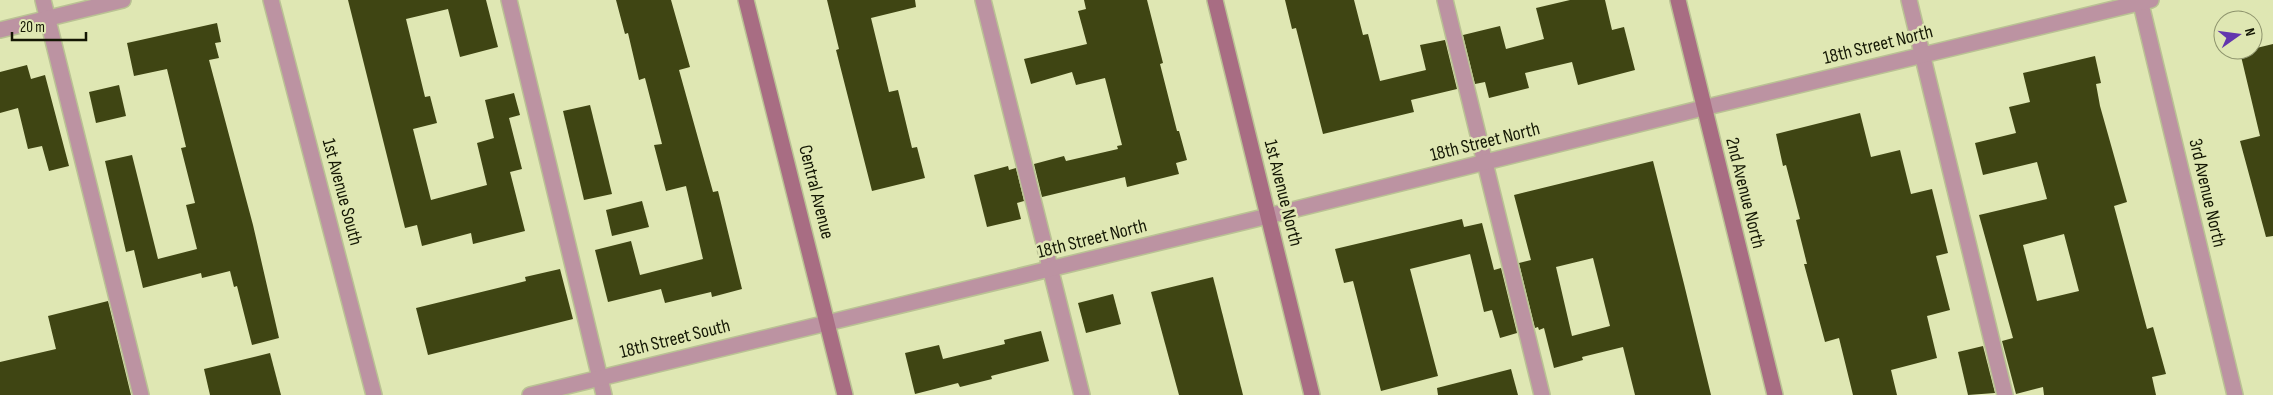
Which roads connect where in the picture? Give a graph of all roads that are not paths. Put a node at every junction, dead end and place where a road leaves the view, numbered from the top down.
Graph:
1 (43, 0) edge
2 (123, 0) edge
3 (271, 0) edge
4 (509, 0) edge
5 (746, 0) edge
6 (983, 0) edge
7 (1215, 0) edge
8 (1445, 0) edge
9 (1678, 0) edge
10 (1909, 0) edge
11 (2144, 1) edge
12 (48, 18) junction
13 (0, 30) edge
14 (1923, 55) junction
15 (1703, 108) junction
16 (1484, 162) junction
17 (1268, 216) junction
18 (1052, 269) junction
19 (828, 323) junction
20 (600, 378) junction
21 (141, 395) edge
22 (374, 395) edge
23 (530, 395) edge
24 (604, 395) edge
25 (846, 395) edge
26 (1082, 395) edge
27 (1312, 395) edge
28 (1542, 395) edge
29 (1775, 395) edge
30 (2006, 395) edge
31 (2235, 395) edge

1 - 12 street
2 - 12 street
3 - 22 street, 1st Avenue South
4 - 20 street
5 - 19 main road, Central Avenue
6 - 18 street
7 - 17 main road, 1st Avenue North
8 - 16 street
9 - 15 main road, 2nd Avenue North
10 - 14 street
11 - 14 street, 18th Street North
11 - 31 street, 3rd Avenue North
12 - 13 street
12 - 21 street
14 - 15 street, 18th Street North
14 - 30 street
15 - 16 street, 18th Street North
15 - 29 main road, 2nd Avenue North
16 - 17 street, 18th Street North
16 - 28 street
17 - 18 street, 18th Street North
17 - 27 main road, 1st Avenue North
18 - 19 street, 18th Street North
18 - 26 street
19 - 20 street, 18th Street South
19 - 25 main road, Central Avenue
20 - 23 street, 18th Street South
20 - 24 street

